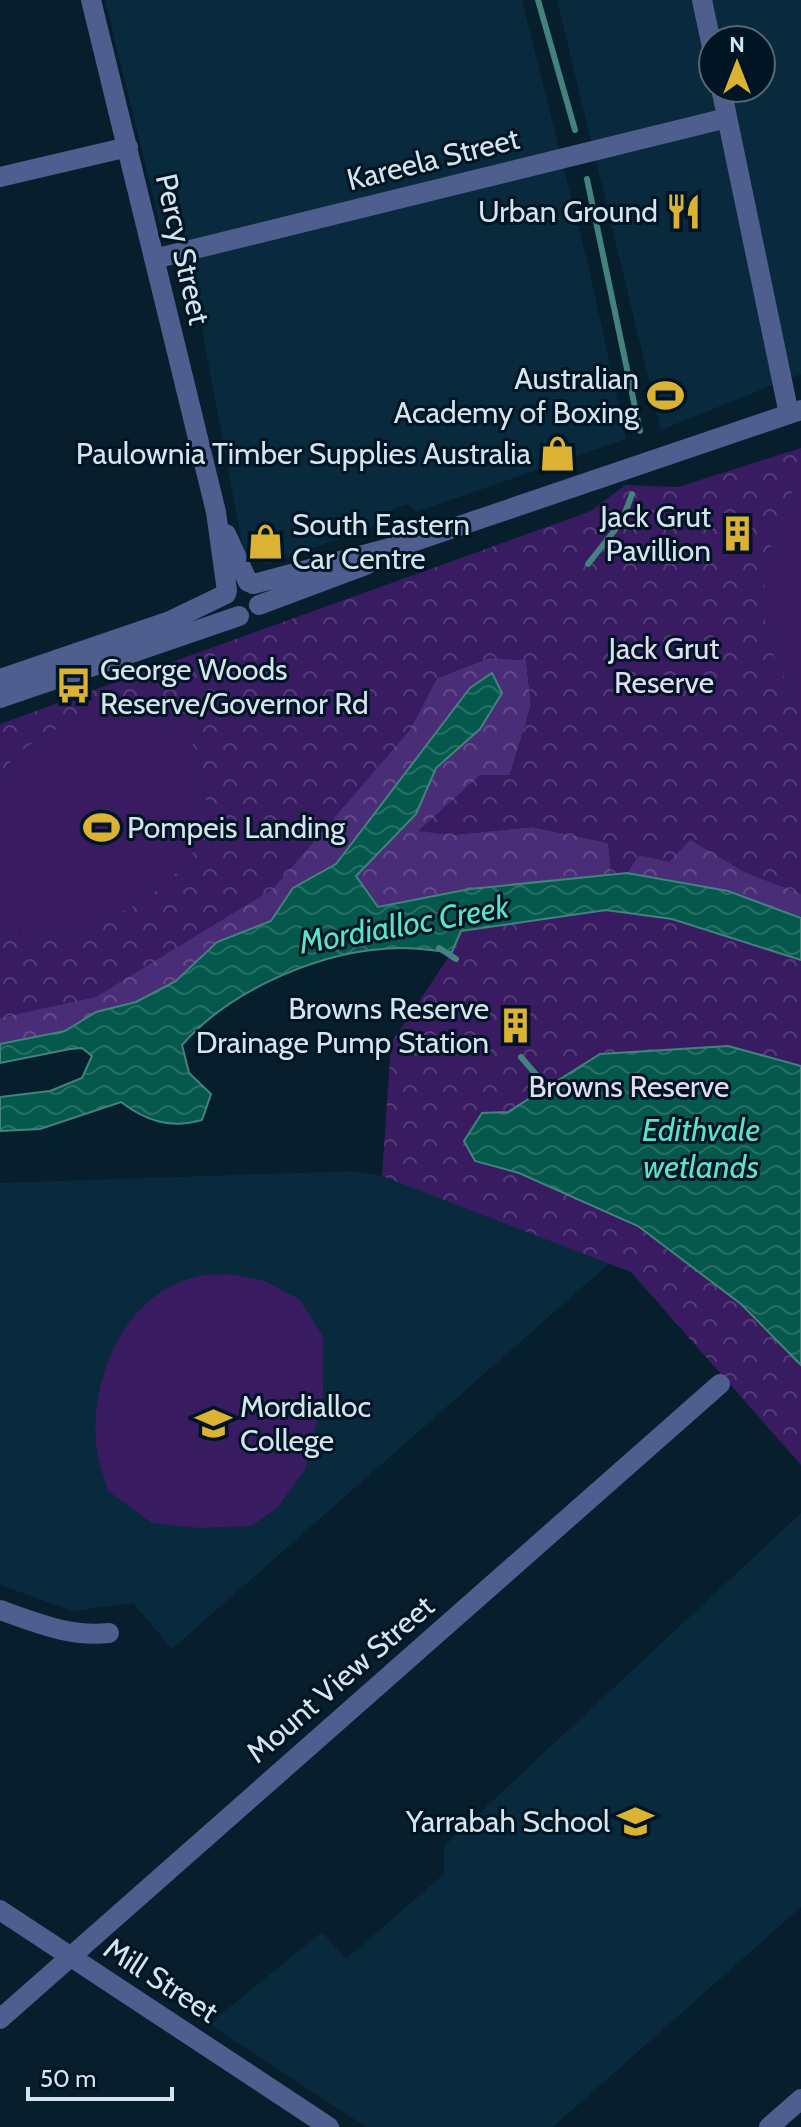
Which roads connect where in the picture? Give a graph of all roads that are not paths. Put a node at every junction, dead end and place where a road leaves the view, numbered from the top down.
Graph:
1 (91, 0) edge
2 (702, 0) edge
3 (707, 24) edge
4 (724, 104) edge
5 (727, 118) junction
6 (128, 147) junction
7 (0, 177) edge
8 (154, 259) junction
9 (795, 412) edge
10 (216, 512) junction
11 (409, 543) junction
12 (251, 583) junction
13 (226, 593) junction
14 (259, 605) junction
15 (239, 616) junction
16 (0, 679) edge
17 (0, 698) edge
18 (720, 1384) dead end
19 (0, 1610) edge
20 (109, 1633) dead end
21 (0, 1910) edge
22 (71, 1956) junction
23 (0, 2019) edge
24 (801, 2099) edge
25 (329, 2127) edge
26 (769, 2127) edge

1 - 6 street, Percy Street
2 - 3 street
4 - 5 street
5 - 8 street, Kareela Street
5 - 9 street
6 - 7 street
6 - 8 street, Percy Street
8 - 10 street, Percy Street
9 - 11 street
10 - 12 street, Percy Street
10 - 13 street, Percy Street
11 - 12 street
11 - 14 street
12 - 13 street
12 - 14 street
13 - 15 street
13 - 16 street
14 - 15 street
15 - 17 street
18 - 22 street, Mount View Street
19 - 20 street
21 - 22 street, Mill Street
22 - 23 street, Mount View Street
22 - 25 street, Mill Street
24 - 26 street

